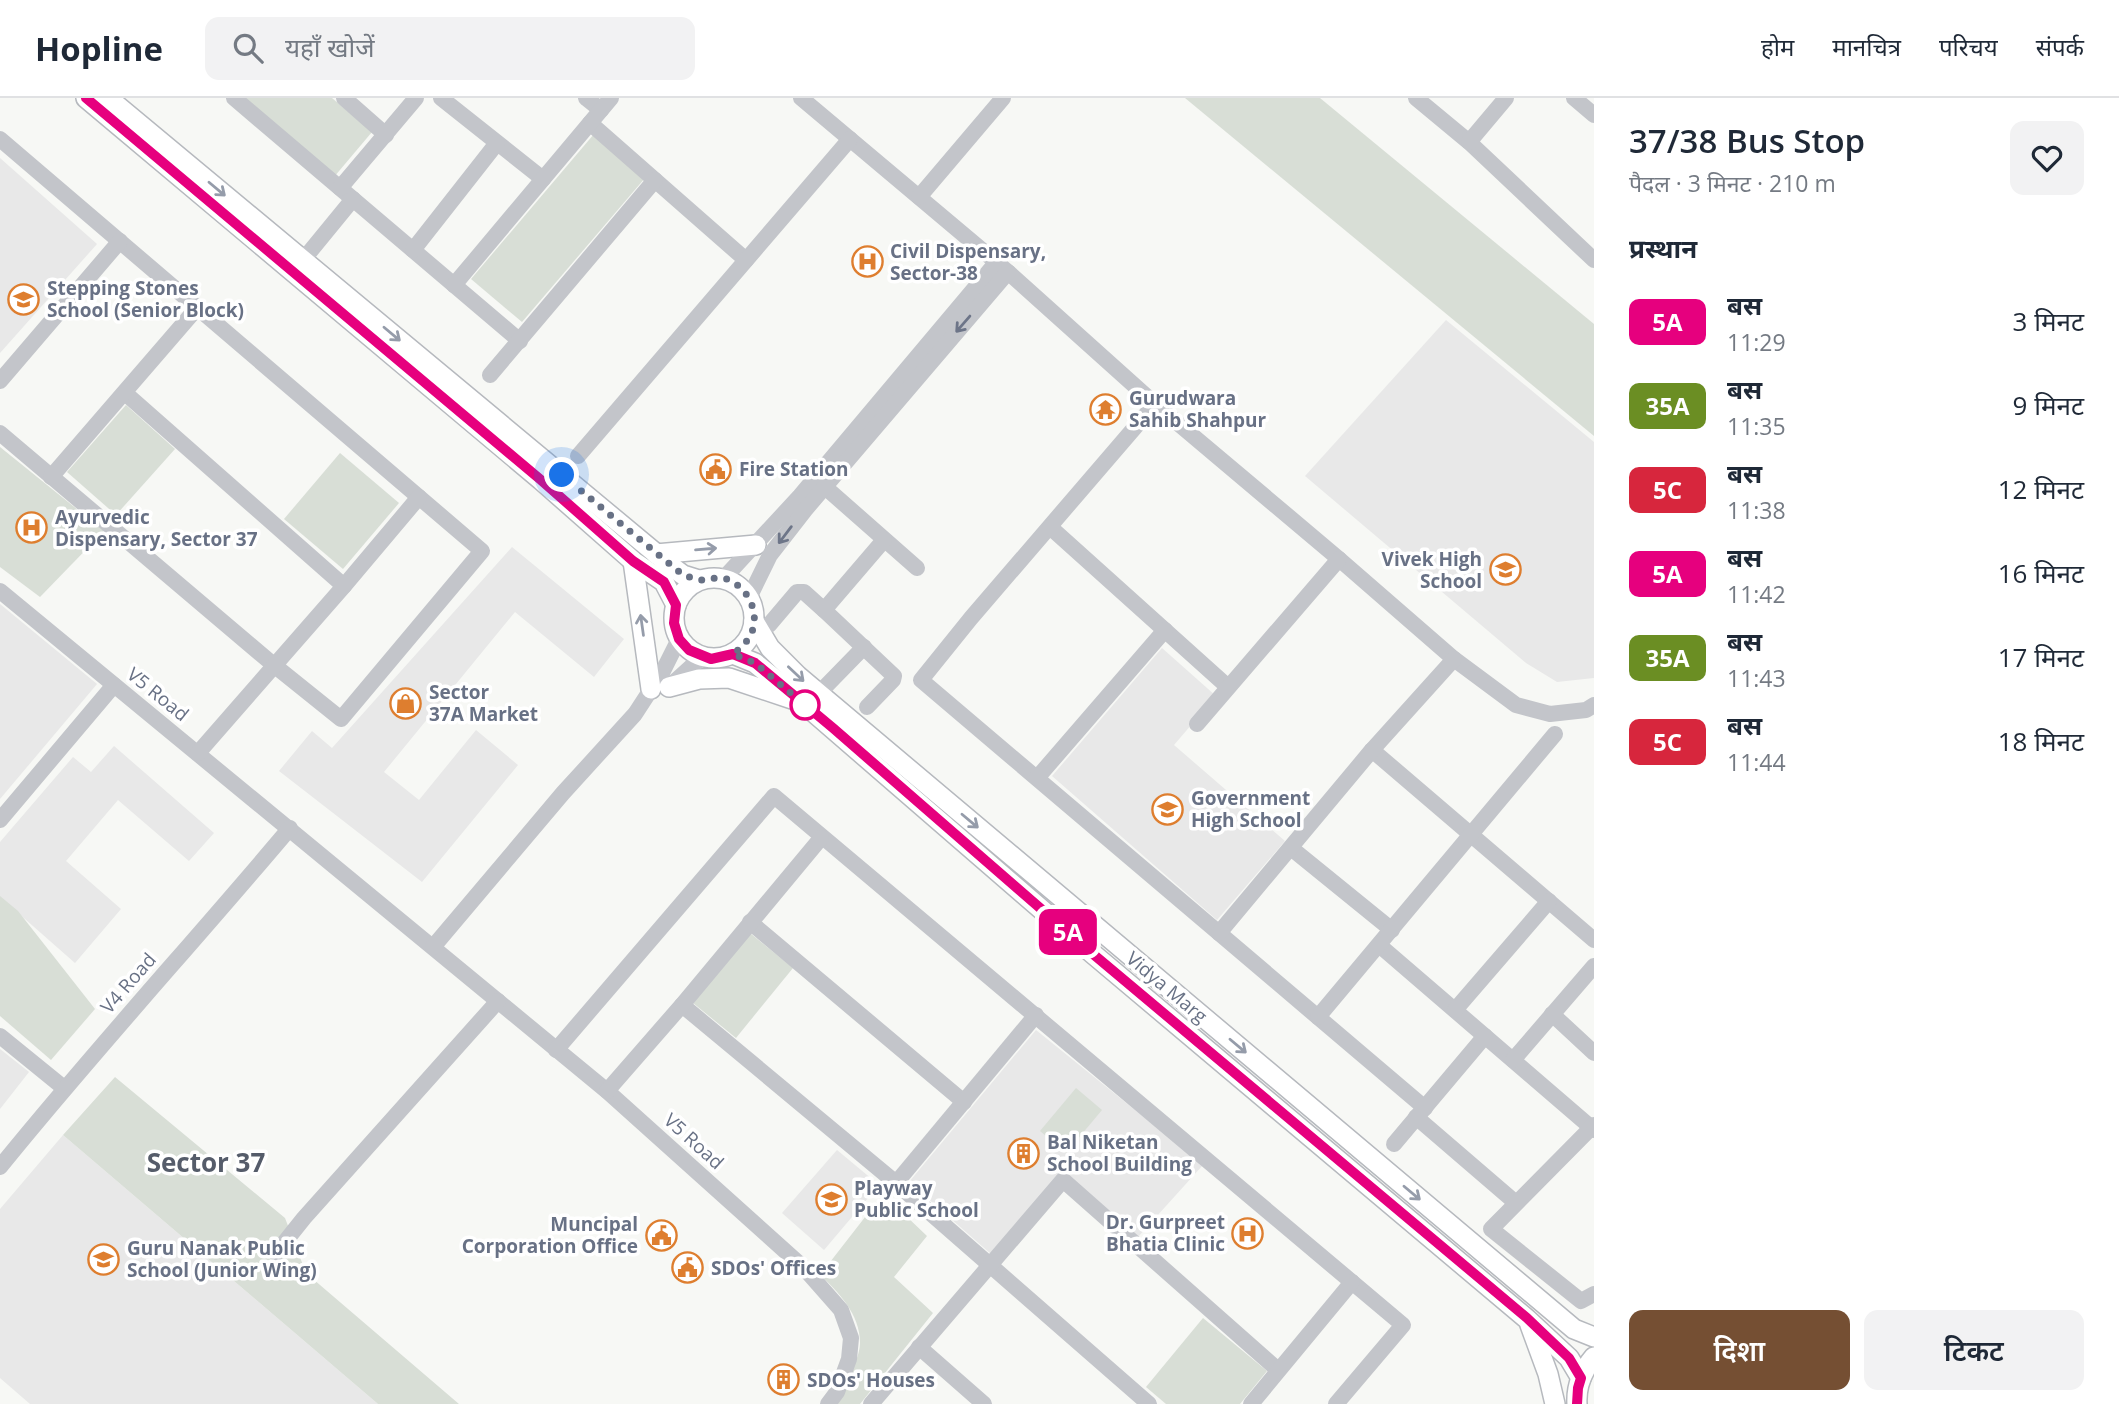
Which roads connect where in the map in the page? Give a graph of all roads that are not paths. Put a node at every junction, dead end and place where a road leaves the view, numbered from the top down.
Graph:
1 (86, 98) edge
2 (108, 98) edge
3 (234, 98) edge
4 (344, 98) edge
5 (416, 98) edge
6 (441, 98) edge
7 (586, 98) edge
8 (801, 98) edge
9 (1003, 98) edge
10 (1416, 98) edge
11 (1506, 98) edge
12 (1574, 98) edge
13 (606, 104) edge
14 (1594, 115) edge
15 (590, 123) junction
16 (386, 135) junction
17 (0, 139) edge
18 (850, 139) junction
19 (1469, 142) junction
20 (497, 143) junction
21 (542, 179) junction
22 (655, 180) junction
23 (346, 193) junction
24 (919, 197) junction
25 (120, 241) junction
26 (413, 250) junction
27 (303, 260) junction
28 (746, 260) junction
29 (1594, 260) edge
30 (1002, 267) junction
31 (454, 285) junction
32 (197, 308) junction
33 (520, 341) junction
34 (490, 375) dead end
35 (0, 381) edge
36 (125, 393) junction
37 (1155, 404) junction
38 (0, 433) edge
39 (578, 456) dead end
40 (51, 477) junction
41 (820, 482) junction
42 (419, 497) junction
43 (1050, 527) junction
44 (884, 540) junction
45 (755, 545) junction
46 (656, 554) junction
47 (1339, 559) junction
48 (633, 561) junction
49 (917, 568) dead end
50 (724, 578) junction
51 (699, 580) junction
52 (345, 586) junction
53 (0, 591) edge
54 (749, 598) junction
55 (676, 605) junction
56 (824, 610) junction
57 (762, 623) junction
58 (1165, 630) junction
59 (679, 639) junction
60 (864, 648) junction
61 (733, 654) junction
62 (702, 656) junction
63 (1454, 659) junction
64 (275, 666) junction
65 (114, 685) junction
66 (825, 687) dead end
67 (1228, 687) junction
68 (660, 688) junction
69 (806, 705) junction
70 (1594, 705) edge
71 (867, 707) dead end
72 (1197, 724) dead end
73 (1555, 734) dead end
74 (1372, 750) junction
75 (198, 753) junction
76 (1037, 778) junction
77 (0, 820) edge
78 (290, 828) junction
79 (1471, 835) junction
80 (821, 838) junction
81 (1291, 848) junction
82 (1549, 901) junction
83 (750, 922) junction
84 (1392, 930) junction
85 (1219, 933) junction
86 (1594, 939) edge
87 (1378, 944) junction
88 (433, 947) junction
89 (1594, 966) edge
90 (498, 1001) junction
91 (682, 1005) junction
92 (1455, 1010) junction
93 (1552, 1014) junction
94 (1036, 1015) junction
95 (1318, 1017) junction
96 (0, 1036) edge
97 (1485, 1036) junction
98 (556, 1049) junction
99 (1594, 1053) edge
100 (1513, 1060) junction
101 (64, 1088) junction
102 (607, 1091) junction
103 (964, 1102) junction
104 (1421, 1112) junction
105 (1593, 1128) edge
106 (1394, 1144) dead end
107 (0, 1167) edge
108 (896, 1183) junction
109 (1516, 1203) junction
110 (276, 1253) dead end
111 (990, 1266) junction
112 (1352, 1282) junction
113 (1594, 1294) edge
114 (1558, 1316) junction
115 (1527, 1318) junction
116 (1594, 1321) edge
117 (1594, 1337) edge
118 (919, 1347) junction
119 (1594, 1357) edge
120 (1278, 1370) junction
121 (1581, 1378) junction
122 (828, 1404) edge
123 (871, 1404) edge
124 (984, 1404) edge
125 (1149, 1404) edge
126 (1251, 1404) edge
127 (1336, 1404) edge
128 (1555, 1404) edge
129 (1577, 1404) edge

1 - 48 main road
2 -> 27 main road
3 - 23 street
4 - 16 street
5 - 16 street
6 - 20 street
7 - 13 street
8 - 18 street
9 - 24 street
10 - 19 street
11 - 19 street
12 - 14 street
13 - 15 street
15 - 21 street
15 - 22 street
16 - 23 street
17 - 25 street
18 - 24 street
18 - 28 street
19 - 29 street
20 - 21 street
20 - 26 street
21 - 31 street
22 - 28 street
22 - 33 street
23 - 26 street
23 - 27 street
24 - 30 street
25 - 32 street
25 - 35 street
26 - 31 street
27 -> 46 main road
28 - 39 street
30 - 37 street
30 - 41 street
31 - 33 street
32 - 36 street
32 - 42 street
33 - 34 street
36 - 40 street
36 - 52 street
37 - 43 street
37 - 47 street
38 - 40 street
40 - 64 street
41 - 44 street
41 - 45 street
41 -> 54 street
42 - 52 street
42 - 64 street
43 - 58 street
43 - 76 street
44 - 49 street
44 - 56 street
46 -> 45 main road
45 - 50 street
46 - 51 main road
47 - 63 street
47 - 67 street
48 - 55 main road
68 -> 48 main road
50 - 51 main road
50 - 54 main road
51 - 55 main road
52 - 64 street
53 - 65 street, V5 Road
54 - 57 main road, Vidya Marg
55 - 59 main road
56 - 57 street
56 - 60 street
57 - 61 main road
57 -> 114 main road, Vidya Marg
58 - 67 street
58 - 76 street
59 - 62 main road
59 - 68 street
60 - 66 street
60 - 71 street
61 - 62 main road
61 - 69 main road, Vidya Marg
62 - 68 street
63 - 70 street
63 - 74 street
64 - 75 street
65 - 75 street, V5 Road
65 - 77 street
67 - 72 street
68 - 69 main road
68 - 88 street
69 - 115 main road, Vidya Marg
73 - 79 street
74 - 79 street
74 - 81 street
75 - 78 street, V5 Road
76 - 85 street
78 - 88 street, V5 Road
78 - 101 street, V4 Road
79 - 82 street
79 - 84 street
80 - 83 street
80 - 94 street
80 - 98 street
81 - 84 street
81 - 85 street
82 - 86 street
82 - 92 street
83 - 91 street
83 - 103 street
84 - 87 street
85 - 95 street
87 - 92 street
87 - 95 street
88 - 90 street, V5 Road
89 - 93 street
90 - 98 street, V5 Road
90 - 110 street
91 - 102 street
91 - 108 street
92 - 97 street
93 - 99 street
93 - 100 street
94 - 103 street
94 - 112 street
95 - 104 street
96 - 101 street
97 - 100 street
97 - 104 street
98 - 102 street, V5 Road
100 - 105 street
101 - 107 street, V4 Road
102 - 122 street, V5 Road
103 - 108 street
104 - 106 street
104 - 109 street
105 - 109 street
108 - 111 street
109 - 113 street
111 - 118 street
111 - 120 street
111 - 125 street
112 - 120 street
112 - 127 street
114 - 116 main road
114 - 117 main road, Vidya Marg
115 - 121 main road, Vidya Marg
115 - 128 main road
118 - 123 street
118 - 124 street
119 - 121 main road
120 - 126 street
121 - 129 main road

